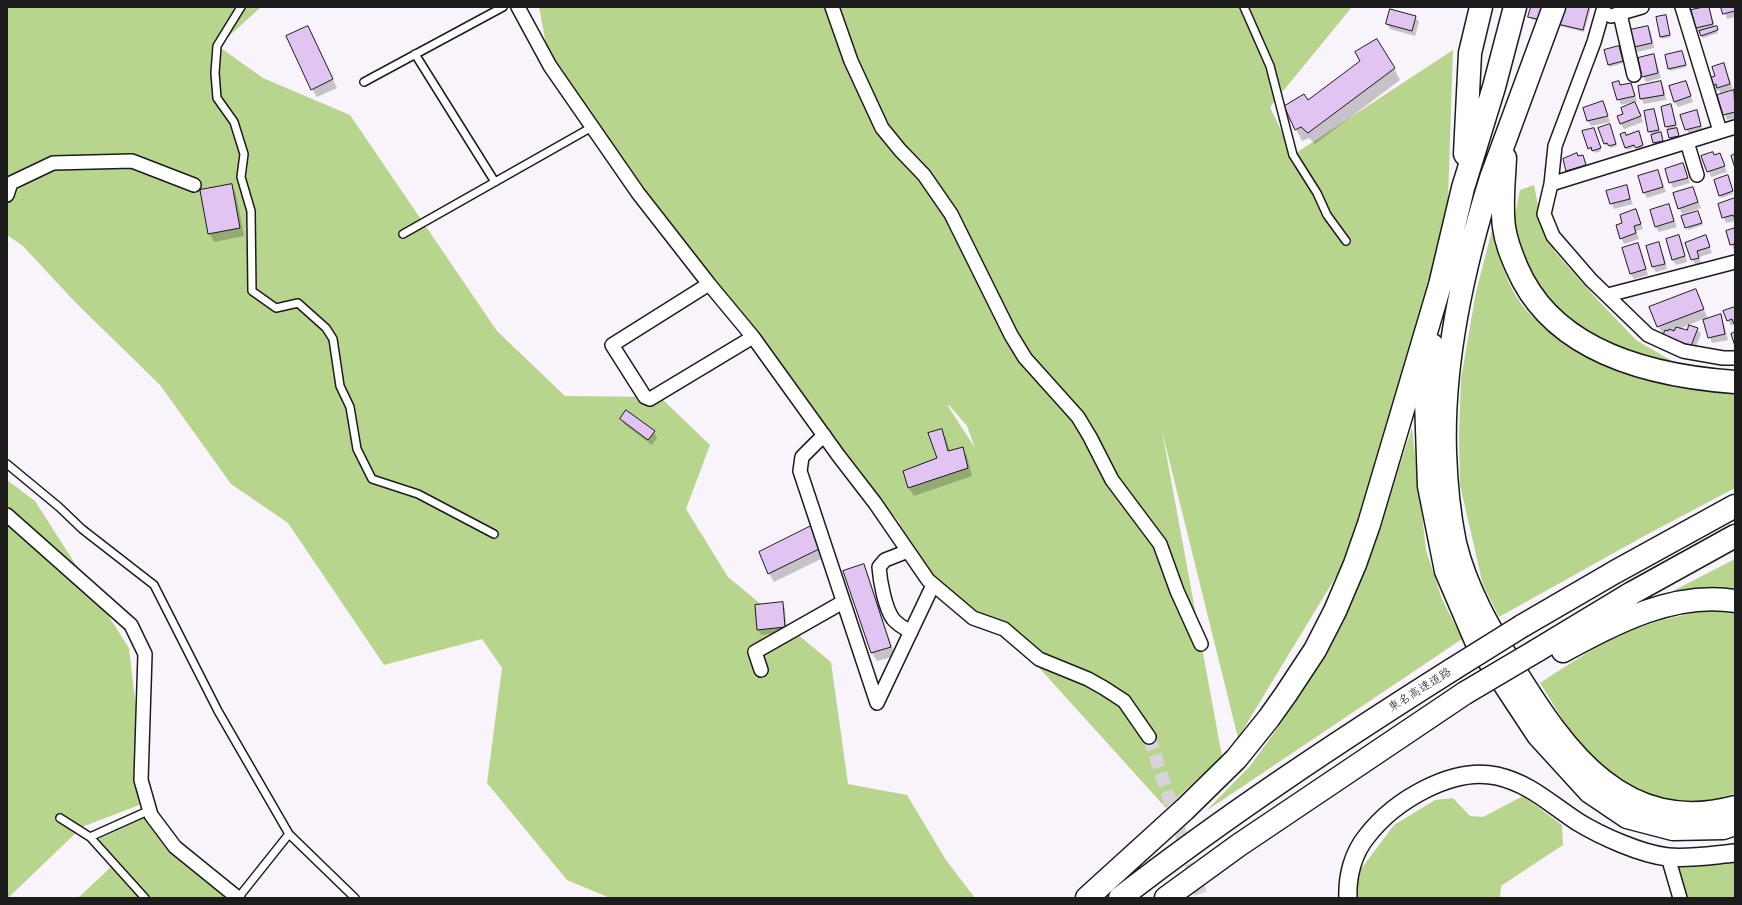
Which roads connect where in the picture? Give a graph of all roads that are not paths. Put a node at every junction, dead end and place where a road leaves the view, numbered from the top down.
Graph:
1 (241, 7) edge
2 (503, 7) edge
3 (518, 7) edge
4 (832, 7) edge
5 (1244, 7) edge
6 (1480, 7) edge
7 (1515, 7) edge
8 (1554, 7) edge
9 (1642, 7) edge
10 (1682, 7) edge
11 (1603, 13) edge
12 (1620, 14) junction
13 (415, 54) junction
14 (1634, 75) dead end
15 (364, 82) dead end
16 (592, 127) junction
17 (1735, 127) edge
18 (1720, 132) junction
19 (1506, 139) junction
20 (1687, 142) junction
21 (1697, 175) dead end
22 (495, 182) junction
23 (1551, 184) junction
24 (194, 185) dead end
25 (1463, 188) junction
26 (7, 194) edge
27 (403, 234) dead end
28 (1346, 241) dead end
29 (1735, 262) edge
30 (708, 284) junction
31 (1440, 285) junction
32 (1608, 295) junction
33 (753, 337) junction
34 (1735, 358) edge
35 (1735, 382) edge
36 (824, 435) junction
37 (7, 464) edge
38 (1735, 506) edge
39 (7, 515) edge
40 (494, 534) dead end
41 (1735, 536) edge
42 (908, 551) junction
43 (933, 585) junction
44 (1735, 601) edge
45 (843, 602) junction
46 (911, 632) junction
47 (1200, 644) dead end
48 (1540, 656) junction
49 (761, 670) dead end
50 (1149, 737) tunnel mouth
51 (1735, 807) edge
52 (150, 810) junction
53 (60, 818) dead end
54 (1735, 824) edge
55 (289, 834) junction
56 (90, 837) junction
57 (1735, 853) edge
58 (1668, 856) junction
59 (145, 898) edge
60 (238, 898) edge
61 (355, 898) edge
62 (1087, 898) edge
63 (1120, 898) edge
64 (1166, 898) edge
65 (1348, 898) edge
66 (1680, 898) edge

1 - 40 lane
2 - 13 lane
3 - 16 street
4 - 47 street
5 - 28 lane
6 - 25 highway
7 - 25 highway
8 - 19 highway
9 - 12 street
10 - 18 street
11 - 12 street
11 - 23 street
12 - 14 street
13 - 15 lane
13 - 22 lane
16 - 22 lane
16 - 30 street
17 - 18 street
18 - 20 street
19 - 35 highway
19 - 51 highway
20 - 21 street
20 - 23 street
22 - 27 lane
23 - 32 street
24 - 26 street
25 - 31 highway
29 - 32 street
30 - 33 street
30 - 33 street
31 - 54 highway
31 - 62 highway
32 - 34 street
33 - 36 street
36 - 42 street
36 - 45 street
37 - 55 lane
38 - 63 highway, 東名高速道路, bridge
39 - 52 street
41 - 48 highway
42 - 43 street
42 - 46 street
43 - 46 street
43 - 50 street
44 - 48 highway
45 - 46 street
45 - 49 street
48 - 64 highway, bridge
52 - 56 lane
52 - 60 street
53 - 56 lane
55 - 60 lane
55 - 61 lane
56 - 59 lane
57 - 58 street
58 - 65 street
58 - 66 street

